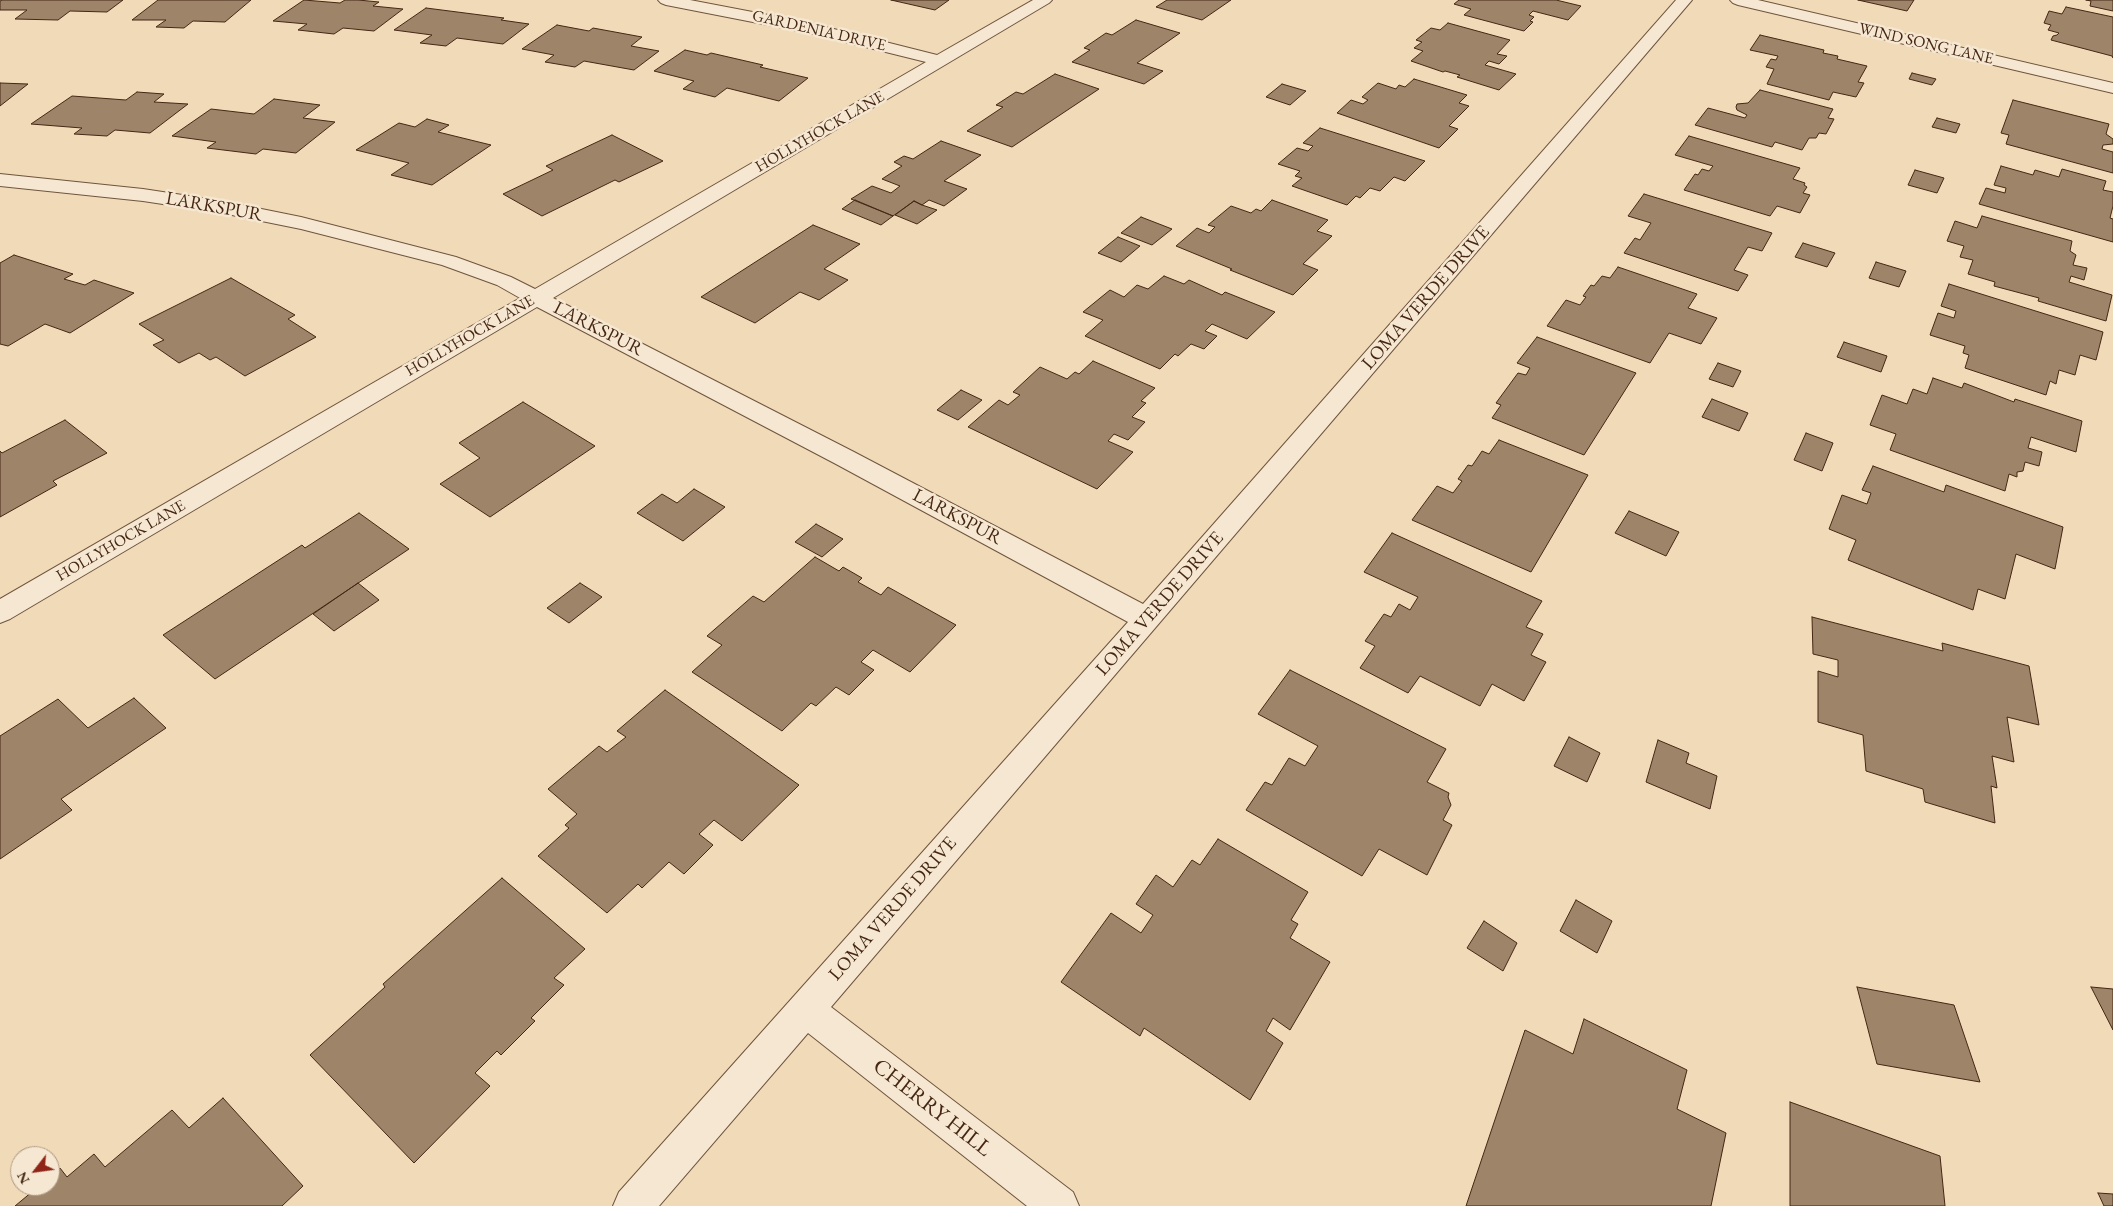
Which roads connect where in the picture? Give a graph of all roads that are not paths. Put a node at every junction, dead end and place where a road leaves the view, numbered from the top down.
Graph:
1 (666, 0) edge
2 (1044, 0) edge
3 (1684, 0) edge
4 (1738, 0) edge
5 (940, 61) junction
6 (2113, 88) edge
7 (0, 180) edge
8 (536, 297) junction
9 (0, 612) edge
10 (1147, 619) junction
11 (805, 1009) junction
12 (633, 1206) edge
13 (1059, 1206) edge

1 - 5 street, GARDENIA DRIVE
2 - 5 street, HOLLYHOCK LANE
3 - 10 street, LOMA VERDE DRIVE
4 - 6 street, WIND SONG LANE
5 - 8 street, HOLLYHOCK LANE
7 - 8 street, LARKSPUR
8 - 9 street, HOLLYHOCK LANE
8 - 10 street, LARKSPUR
10 - 11 street, LOMA VERDE DRIVE
11 - 12 street, LOMA VERDE DRIVE
11 - 13 street, CHERRY HILL

